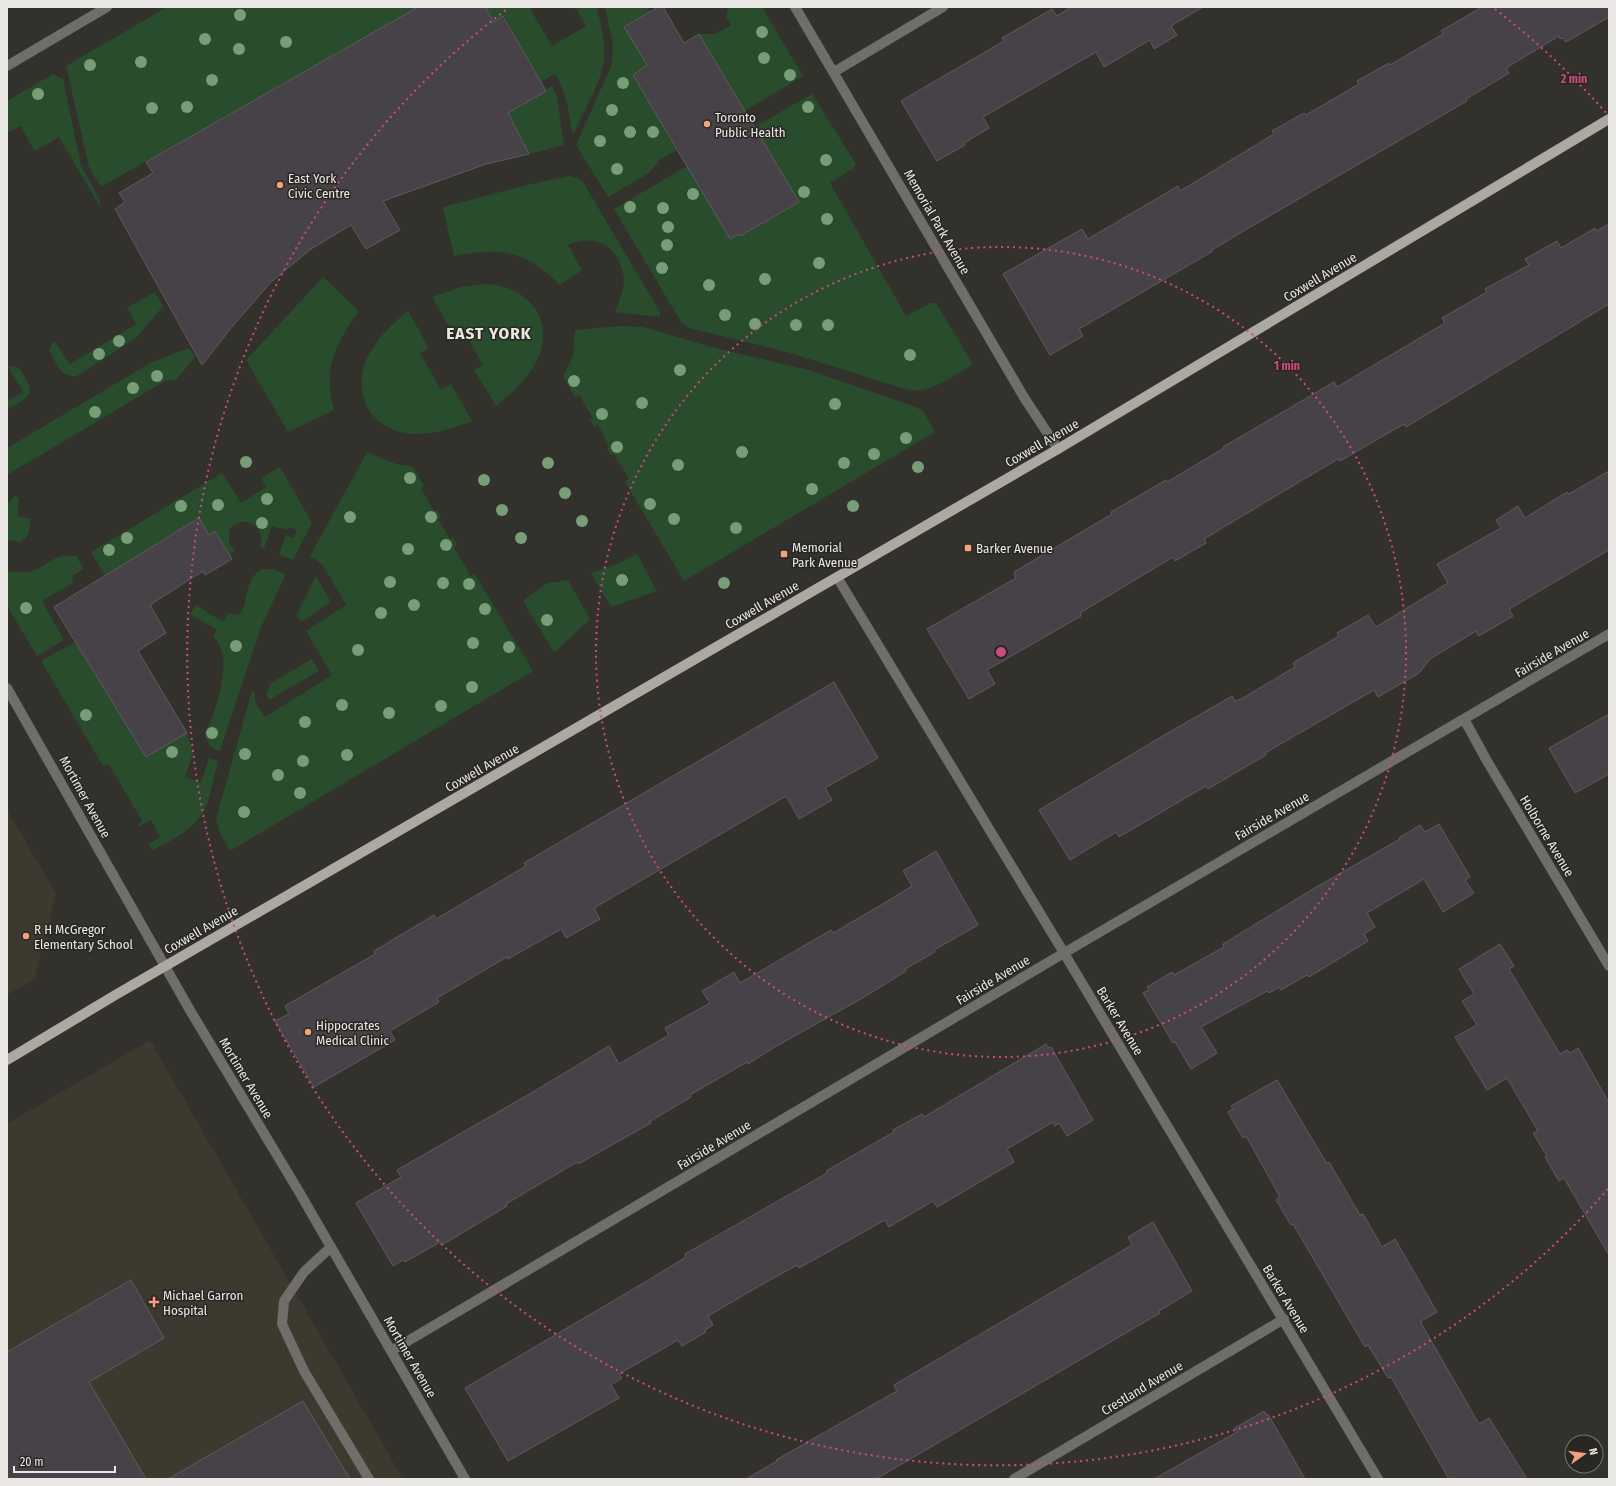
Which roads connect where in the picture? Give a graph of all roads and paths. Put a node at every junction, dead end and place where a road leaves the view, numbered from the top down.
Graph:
1 (107, 7) edge
2 (795, 7) edge
3 (943, 7) edge
4 (7, 66) edge
5 (834, 72) junction
6 (1609, 119) edge
7 (1058, 449) junction
8 (837, 577) junction
9 (1609, 634) edge
10 (7, 688) edge
11 (1464, 719) junction
12 (1064, 953) junction
13 (165, 966) junction
14 (1609, 966) edge
15 (7, 1060) edge
16 (331, 1246) junction
17 (1284, 1319) junction
18 (392, 1352) junction
19 (369, 1479) edge
20 (465, 1479) edge
21 (1014, 1479) edge
22 (1378, 1479) edge

1 - 4 street
2 - 5 street, Memorial Park Avenue
3 - 5 street
5 - 7 street, Memorial Park Avenue
6 - 7 main road, Coxwell Avenue
7 - 8 main road, Coxwell Avenue
8 - 12 street, Barker Avenue
8 - 13 main road, Coxwell Avenue
9 - 11 street, Fairside Avenue
10 - 13 street, Mortimer Avenue
11 - 12 street, Fairside Avenue
11 - 14 street, Holborne Avenue
12 - 17 street, Barker Avenue
12 - 18 street, Fairside Avenue
13 - 15 main road, Coxwell Avenue
13 - 16 street, Mortimer Avenue
16 - 18 street, Mortimer Avenue
16 - 19 street
17 - 21 street, Crestland Avenue
17 - 22 street, Barker Avenue
18 - 20 street, Mortimer Avenue

